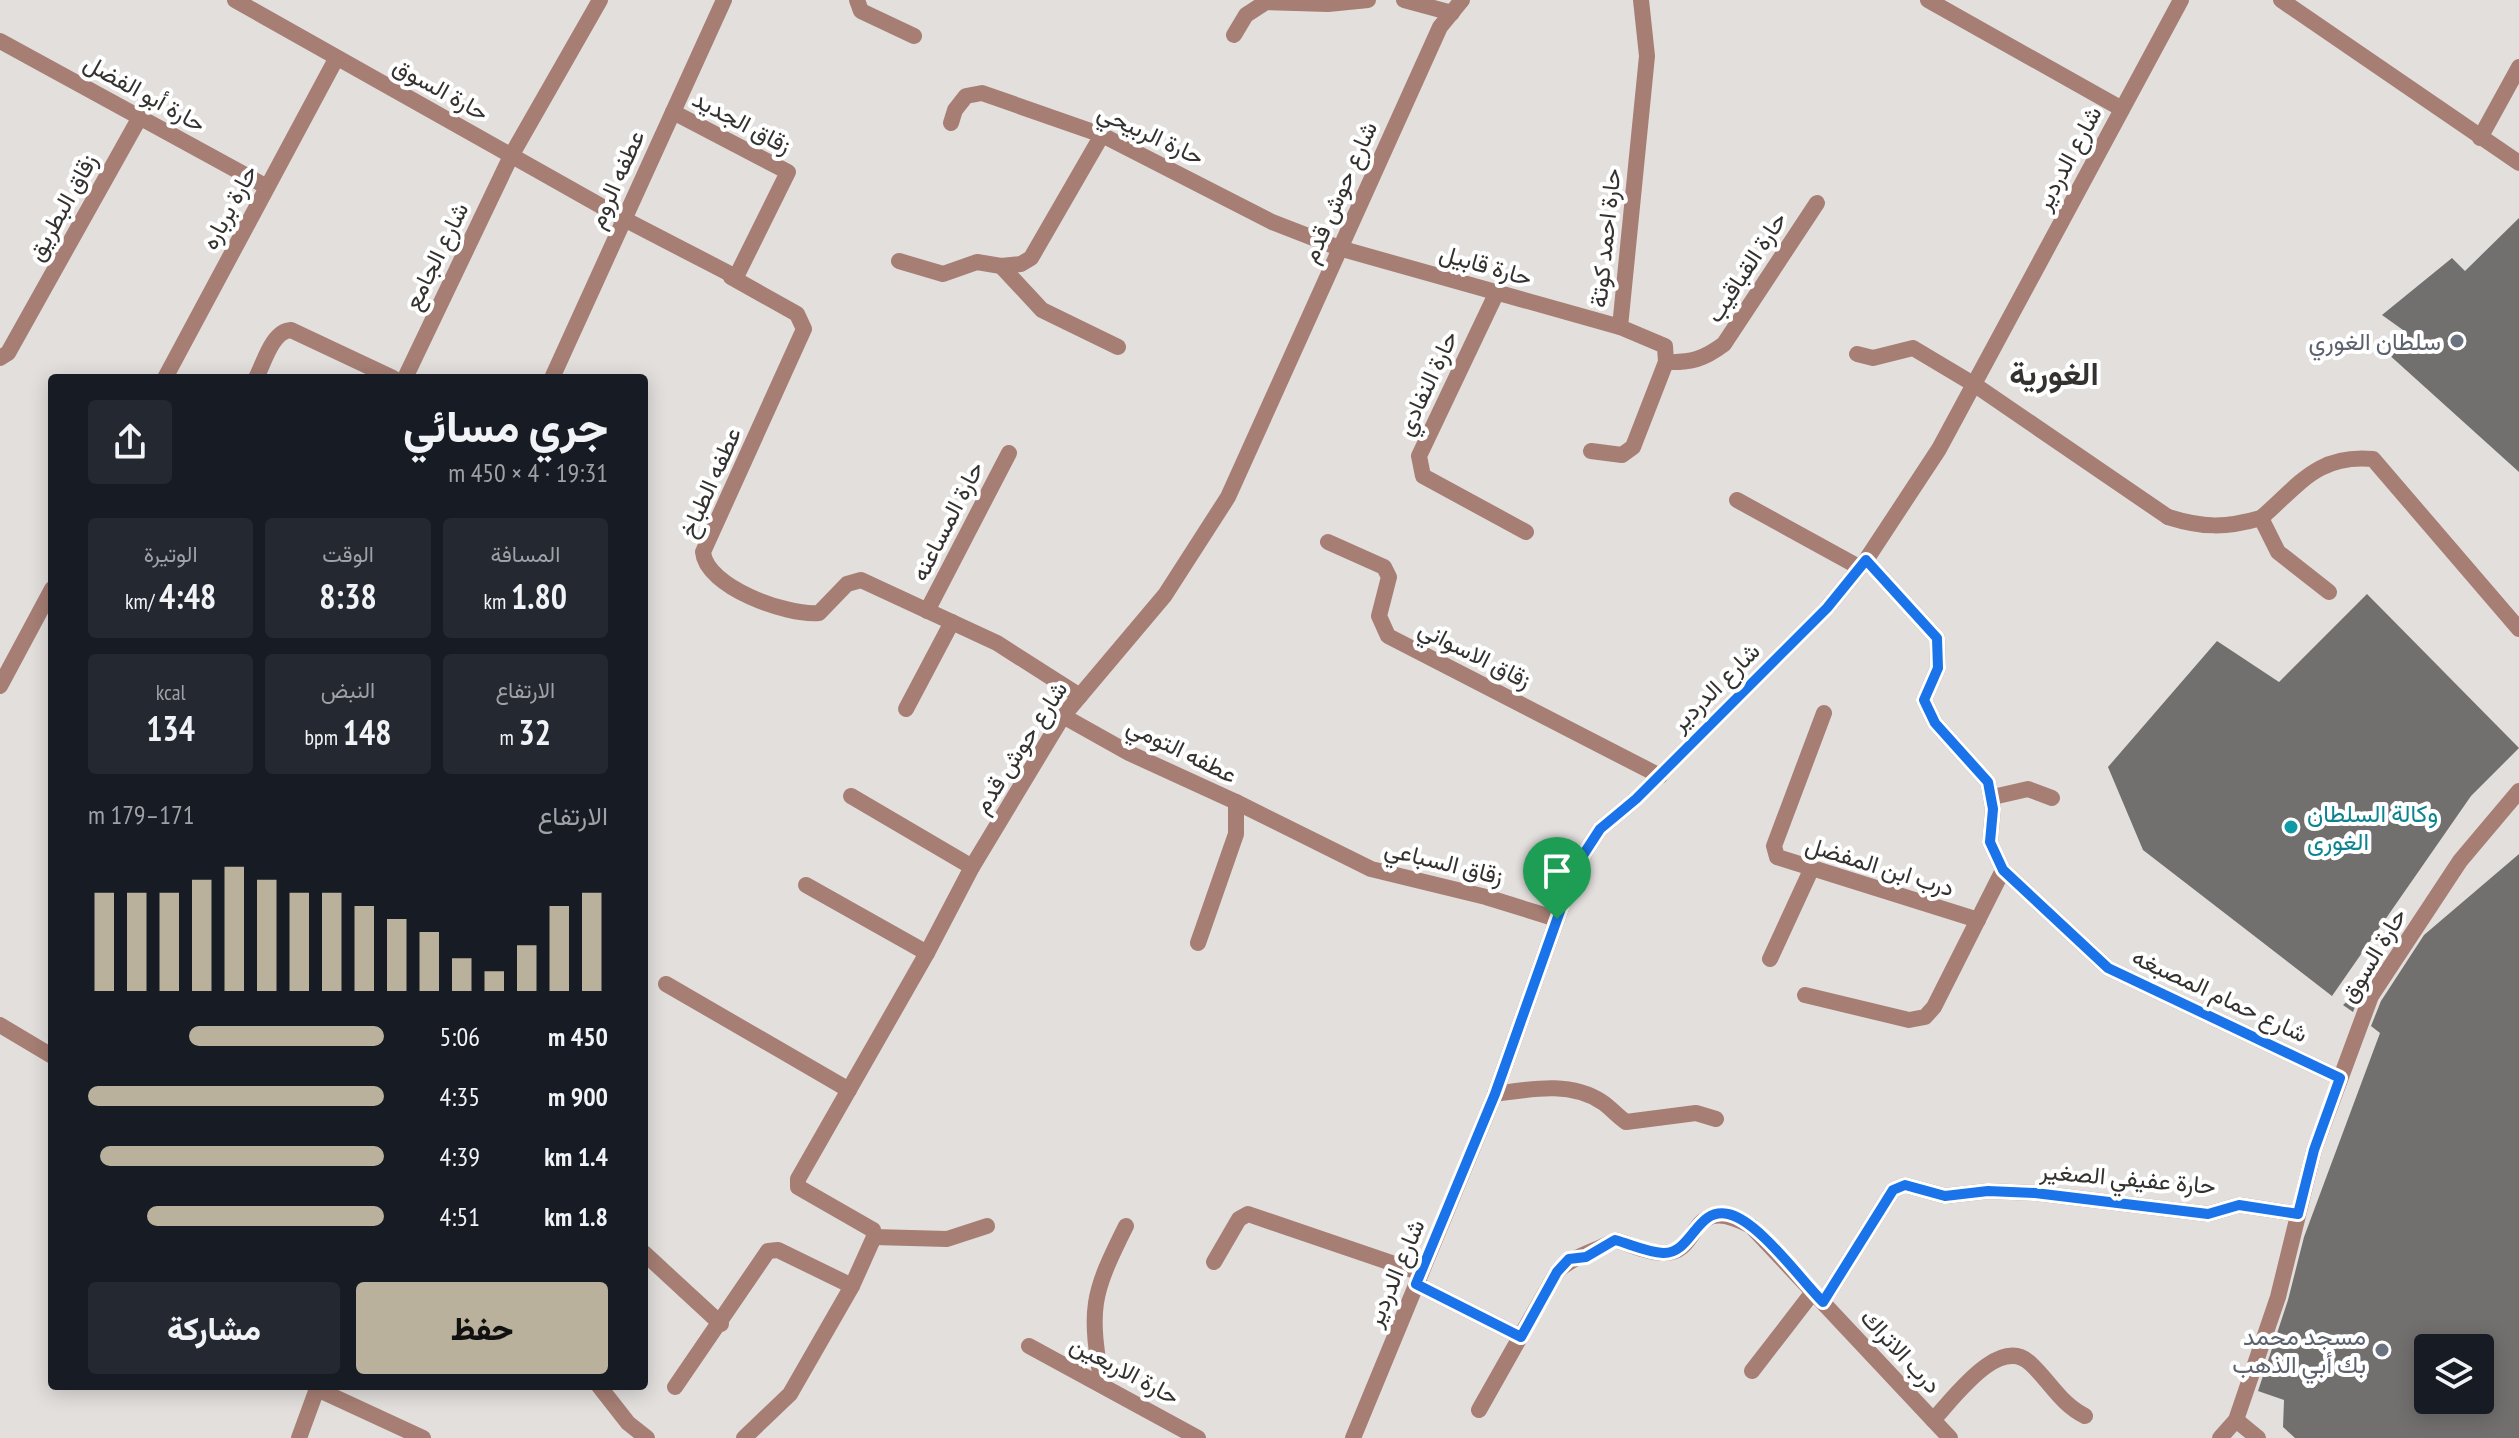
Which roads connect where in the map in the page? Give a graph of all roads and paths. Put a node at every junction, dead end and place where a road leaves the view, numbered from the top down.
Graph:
1 (235, 0) edge
2 (600, 0) edge
3 (857, 0) edge
4 (1368, 0) edge
5 (1404, 0) edge
6 (1641, 0) edge
7 (1928, 0) edge
8 (2181, 0) edge
9 (2281, 0) edge
10 (720, 1) edge
11 (263, 6) edge
12 (1457, 6) edge
13 (1234, 35) dead end
14 (914, 36) dead end
15 (0, 41) edge
16 (336, 59) junction
17 (2519, 67) edge
18 (2122, 109) junction
19 (673, 112) junction
20 (140, 117) junction
21 (951, 123) dead end
22 (1102, 135) junction
23 (2480, 138) junction
24 (511, 156) junction
25 (2519, 163) edge
26 (267, 187) junction
27 (1817, 203) dead end
28 (624, 219) junction
29 (1339, 248) junction
30 (899, 261) dead end
31 (1001, 266) junction
32 (731, 277) junction
33 (1496, 294) junction
34 (1620, 327) junction
35 (1118, 347) dead end
36 (1857, 354) dead end
37 (0, 358) edge
38 (1666, 362) junction
39 (167, 374) edge
40 (258, 374) edge
41 (384, 374) edge
42 (407, 374) edge
43 (554, 374) edge
44 (1975, 385) junction
45 (1591, 451) dead end
46 (1009, 453) dead end
47 (1737, 500) dead end
48 (2261, 518) junction
49 (1526, 532) dead end
50 (1328, 542) dead end
51 (1862, 563) junction
52 (2329, 592) dead end
53 (48, 596) edge
54 (927, 611) junction
55 (952, 622) junction
56 (2519, 629) edge
57 (0, 686) edge
58 (1080, 696) junction
59 (906, 709) dead end
60 (1824, 713) dead end
61 (1063, 716) junction
62 (1660, 776) junction
63 (2519, 791) edge
64 (851, 796) dead end
65 (1993, 797) junction
66 (2052, 798) dead end
67 (1236, 802) junction
68 (972, 867) junction
69 (1811, 870) junction
70 (2003, 870) junction
71 (806, 885) dead end
72 (1557, 919) junction
73 (1978, 920) junction
74 (1198, 943) dead end
75 (927, 953) junction
76 (1770, 959) dead end
77 (666, 984) dead end
78 (1805, 995) dead end
79 (0, 1025) edge
80 (48, 1054) edge
81 (2340, 1078) junction
82 (849, 1090) junction
83 (1495, 1094) junction
84 (1716, 1119) dead end
85 (2298, 1214) junction
86 (987, 1226) dead end
87 (1126, 1226) dead end
88 (874, 1237) junction
89 (648, 1257) edge
90 (1214, 1262) dead end
91 (1419, 1278) junction
92 (852, 1286) junction
93 (1818, 1297) junction
94 (721, 1324) junction
95 (1521, 1337) junction
96 (1029, 1346) dead end
97 (1752, 1371) dead end
98 (1102, 1385) junction
99 (675, 1387) dead end
100 (316, 1390) edge
101 (321, 1390) edge
102 (602, 1390) edge
103 (1479, 1410) dead end
104 (2085, 1416) dead end
105 (1933, 1420) junction
106 (2236, 1420) junction
107 (299, 1438) edge
108 (423, 1438) edge
109 (647, 1438) edge
110 (744, 1438) edge
111 (1198, 1438) edge
112 (1353, 1438) edge
113 (1950, 1438) edge
114 (2220, 1438) edge
115 (2258, 1438) edge

1 - 11 street, حارة السوق
2 - 24 street, شارع الجامع
3 - 14 street
4 - 13 street
5 - 12 street
6 - 34 street, حارة احمد كوتة
7 - 18 street
8 - 18 street, شارع الدردير
9 - 23 street
10 - 19 street, عطفه الروم
11 - 16 street, حارة السوق
12 - 29 street, شارع حوش قدم
15 - 20 street, حارة أبو الفضل
16 - 24 street, حارة السوق
16 - 26 street, حارة برباره
17 - 23 street
18 - 44 street, شارع الدردير
19 - 28 street, عطفه الروم
19 - 32 street, زقاق الجديد
20 - 26 street, حارة أبو الفضل
20 - 37 street, زقاق البطريق
21 - 22 street, حارة الربيحي
22 - 29 street, حارة الربيحي
22 - 31 street
23 - 25 street
24 - 28 street, حارة السوق
24 - 42 street, شارع الجامع
26 - 39 street, حارة برباره
27 - 38 street, حارة القباقيب
28 - 32 street
28 - 43 street, عطفه الروم
29 - 33 street, حارة قابيل
29 - 58 street, شارع حوش قدم
30 - 31 street
31 - 35 street
32 - 54 street, عطفه الطباخ
33 - 34 street, حارة قابيل
33 - 49 street, حارة النفادي
34 - 38 street, حارة احمد كوتة
36 - 44 street
38 - 45 street
40 - 41 street
44 - 48 street
44 - 51 street, شارع الدردير
46 - 54 street, حارة المساعنه
47 - 51 street
48 - 52 street
48 - 56 street
50 - 62 street, زقاق الاسواني
51 - 62 street, شارع الدردير
51 - 65 street
53 - 57 street
54 - 55 street, عطفه الطباخ
55 - 58 street, عطفه الطباخ
55 - 59 street
58 - 61 street, شارع حوش قدم
60 - 69 street, درب ابن المفضل
61 - 67 street, عطفه التومي
61 - 68 street, شارع حوش قدم
62 - 72 street, شارع الدردير
63 - 81 street, حارة السوق
64 - 68 street
65 - 66 street
65 - 70 street, شارع حمام المصبغه
67 - 72 street, زقاق السباعي
67 - 74 street, عطفه التومي
68 - 75 street, شارع حوش قدم
69 - 73 street, درب ابن المفضل
69 - 76 street
70 - 73 street
70 - 81 street, شارع حمام المصبغه
71 - 75 street
72 - 83 street, شارع الدردير
73 - 78 street
75 - 82 street, شارع حوش قدم
77 - 82 street
79 - 80 street
81 - 85 street, حارة السوق
82 - 88 street, شارع حوش قدم
83 - 84 street
83 - 91 street, شارع الدردير
85 - 93 street, حارة عفيفي الصغير
85 - 106 street, حارة السوق
86 - 88 street
87 - 98 street
88 - 92 street
89 - 94 street
90 - 91 street
91 - 95 street
91 - 112 street, شارع الدردير
92 - 94 street
92 - 110 street
93 - 95 street, درب الاتراك
93 - 97 street, حارة عفيفي الصغير
93 - 105 street, درب الاتراك
94 - 99 street
95 - 103 street, درب الاتراك
96 - 98 street, حارة الاربعين
98 - 111 street, حارة الاربعين
100 - 107 street
101 - 108 street
102 - 109 street
104 - 105 street
105 - 113 street, درب الاتراك
106 - 114 street, حارة السوق
106 - 115 street

